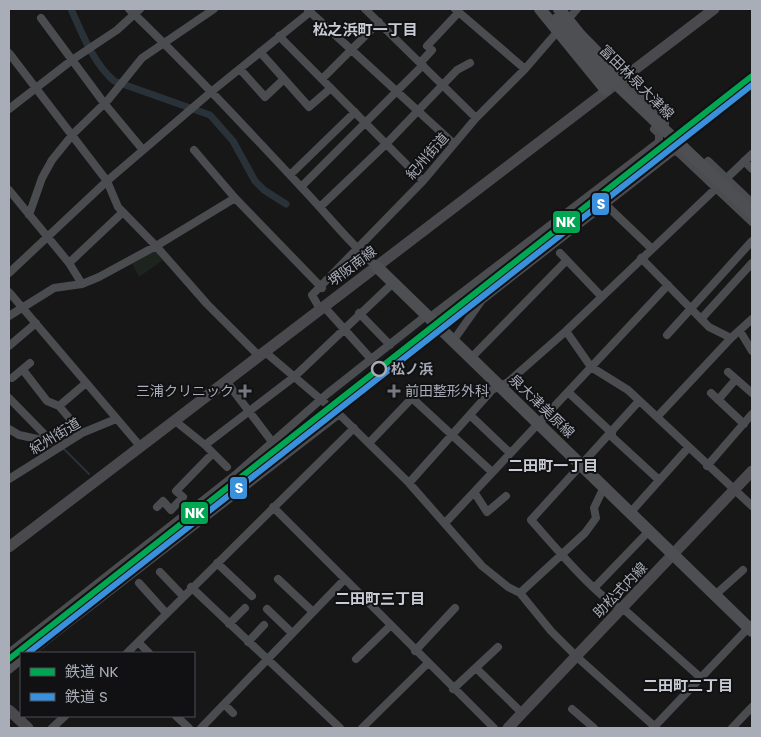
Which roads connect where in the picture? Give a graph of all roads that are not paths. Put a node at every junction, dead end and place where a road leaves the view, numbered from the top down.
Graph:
1 (214, 9) edge
2 (365, 9) edge
3 (540, 9) edge
4 (548, 9) edge
5 (714, 9) edge
6 (134, 10) edge
7 (457, 10) edge
8 (309, 11) edge
9 (566, 15) edge
10 (41, 18) dead end
11 (379, 22) junction
12 (279, 36) junction
13 (162, 42) junction
14 (352, 51) junction
15 (260, 52) junction
16 (10, 56) edge
17 (72, 60) junction
18 (422, 63) junction
19 (470, 63) dead end
20 (240, 69) junction
21 (525, 69) junction
22 (622, 78) junction
23 (284, 79) junction
24 (322, 79) junction
25 (443, 84) junction
26 (331, 88) junction
27 (35, 89) junction
28 (606, 90) junction
29 (396, 91) junction
30 (211, 92) junction
31 (104, 103) junction
32 (9, 109) edge
33 (355, 112) junction
34 (418, 112) junction
35 (476, 118) junction
36 (366, 122) junction
37 (654, 129) junction
38 (73, 134) junction
39 (387, 143) junction
40 (454, 144) junction
41 (142, 150) junction
42 (194, 150) dead end
43 (752, 154) edge
44 (744, 161) junction
45 (752, 169) edge
46 (698, 171) junction
47 (290, 175) junction
48 (107, 181) junction
49 (423, 181) junction
50 (723, 185) junction
51 (301, 187) junction
52 (9, 190) edge
53 (235, 198) junction
54 (752, 203) edge
55 (605, 204) junction
56 (320, 207) junction
57 (123, 212) junction
58 (752, 214) edge
59 (29, 215) junction
60 (752, 222) edge
61 (47, 237) junction
62 (752, 241) edge
63 (156, 246) junction
64 (651, 248) junction
65 (356, 250) junction
66 (560, 253) dead end
67 (642, 258) junction
68 (566, 261) junction
69 (69, 263) junction
70 (752, 263) edge
71 (376, 266) junction
72 (9, 273) edge
73 (393, 283) junction
74 (82, 284) junction
75 (668, 285) junction
76 (322, 288) junction
77 (9, 292) edge
78 (601, 296) junction
79 (23, 307) junction
80 (690, 308) junction
81 (320, 309) junction
82 (359, 313) junction
83 (9, 316) edge
84 (428, 316) junction
85 (700, 319) junction
86 (752, 320) edge
87 (36, 323) junction
88 (343, 328) junction
89 (566, 331) junction
90 (740, 332) junction
91 (667, 335) dead end
92 (731, 338) junction
93 (453, 342) junction
94 (390, 345) junction
95 (9, 346) edge
96 (752, 351) edge
97 (262, 353) junction
98 (471, 358) junction
99 (371, 360) junction
100 (30, 363) dead end
101 (591, 367) junction
102 (23, 370) junction
103 (728, 372) dead end
104 (294, 376) junction
105 (12, 378) dead end
106 (736, 379) junction
107 (226, 381) junction
108 (86, 384) junction
109 (500, 386) junction
110 (568, 392) junction
111 (710, 393) dead end
112 (752, 393) edge
113 (9, 398) edge
114 (718, 400) junction
115 (639, 401) junction
116 (324, 402) junction
117 (59, 406) junction
118 (248, 411) junction
119 (752, 414) edge
120 (470, 415) junction
121 (658, 417) junction
122 (116, 419) junction
123 (174, 420) junction
124 (539, 423) junction
125 (744, 424) junction
126 (354, 428) junction
127 (9, 429) edge
128 (82, 433) junction
129 (611, 434) junction
130 (453, 435) junction
131 (50, 441) junction
132 (369, 442) junction
133 (273, 443) junction
134 (205, 444) junction
135 (140, 446) junction
136 (58, 448) junction
137 (688, 448) junction
138 (509, 452) junction
139 (213, 453) junction
140 (581, 465) junction
141 (707, 466) junction
142 (227, 467) dead end
143 (752, 471) edge
144 (492, 472) junction
145 (236, 475) junction
146 (9, 479) edge
147 (659, 480) junction
148 (409, 483) junction
149 (246, 486) junction
150 (604, 487) junction
151 (735, 490) junction
152 (474, 492) junction
153 (506, 496) dead end
154 (752, 506) edge
155 (157, 507) dead end
156 (273, 507) junction
157 (630, 512) junction
158 (446, 522) junction
159 (649, 531) junction
160 (9, 547) edge
161 (563, 555) junction
162 (674, 555) junction
163 (217, 563) junction
164 (743, 570) dead end
165 (160, 572) dead end
166 (278, 579) dead end
167 (344, 580) junction
168 (138, 583) dead end
169 (192, 587) junction
170 (595, 587) junction
171 (520, 593) junction
172 (714, 595) junction
173 (183, 596) junction
174 (252, 596) dead end
175 (245, 608) dead end
176 (455, 608) dead end
177 (268, 610) dead end
178 (621, 610) junction
179 (312, 611) junction
180 (166, 613) junction
181 (229, 624) junction
182 (264, 625) dead end
183 (390, 626) junction
184 (751, 627) edge
185 (292, 632) junction
186 (138, 642) junction
187 (248, 642) junction
188 (498, 646) dead end
189 (415, 651) junction
190 (31, 652) edge
191 (128, 652) edge
192 (149, 652) edge
193 (9, 653) edge
194 (577, 657) junction
195 (356, 659) dead end
196 (267, 660) junction
197 (20, 661) edge
198 (428, 663) junction
199 (476, 668) junction
200 (9, 670) edge
201 (701, 678) junction
202 (453, 689) junction
203 (224, 704) junction
204 (752, 708) edge
205 (572, 709) dead end
206 (233, 713) dead end
207 (522, 713) junction
208 (11, 716) edge
209 (64, 717) edge
210 (177, 717) edge
211 (654, 727) edge
212 (28, 728) edge
213 (52, 728) edge
214 (189, 728) edge
215 (201, 728) edge
216 (340, 728) edge
217 (362, 728) edge
218 (494, 728) edge
219 (508, 728) edge
220 (594, 728) edge
221 (732, 728) edge

1 - 13 street
2 - 11 street
3 - 9 main road
4 - 9 main road, 富田林泉大津線
5 - 22 main road, 堺阪南線
6 - 13 street
6 - 17 street
7 - 18 street
7 - 21 street
8 - 12 street
8 - 14 street
9 - 21 street, 紀州街道
9 - 22 main road
9 - 28 main road
9 - 50 main road, 富田林泉大津線, bridge
10 - 17 street
11 - 14 street
11 - 18 street
12 - 15 street
12 - 24 street
13 - 30 street
13 - 31 street
14 - 24 street
14 - 29 street
15 - 20 street
15 - 23 street
16 - 27 street
17 - 27 street
17 - 31 street
18 - 25 street
18 - 29 street
19 - 25 street
20 - 23 street
20 - 30 street
21 - 35 street, 紀州街道
22 - 28 main road, 堺阪南線
22 - 37 street
23 - 26 street
24 - 26 street
25 - 34 street
25 - 35 street
26 - 33 street
27 - 32 street
27 - 38 street
28 - 37 street
28 - 71 main road, 堺阪南線
29 - 34 street
29 - 36 street
30 - 41 street
30 - 47 street
31 - 38 street
31 - 41 street
33 - 36 street
33 - 47 street
34 - 39 street
34 - 40 street
35 - 40 street, 紀州街道
36 - 39 street
36 - 51 street
37 - 84 street
38 - 48 street
38 - 59 street
39 - 49 street
39 - 56 street
40 - 49 street, 紀州街道
41 - 48 street
42 - 53 street
43 - 44 street
44 - 45 street
44 - 50 street
46 - 50 street
46 - 50 street
46 - 55 street
47 - 51 street
48 - 57 street
48 - 61 street
49 - 65 street, 紀州街道
50 - 54 street
50 - 58 main road, 富田林泉大津線
50 - 60 street
50 - 64 street
51 - 56 street
52 - 59 street
53 - 63 street
53 - 76 street
55 - 64 street
55 - 93 street
56 - 65 street
57 - 63 street
57 - 69 street
59 - 61 street
61 - 69 street
61 - 72 street
62 - 80 street
63 - 74 street
63 - 97 street
64 - 67 street
65 - 71 street
65 - 76 street, 紀州街道
66 - 68 street
67 - 75 street
67 - 78 street
68 - 78 street
68 - 98 street
69 - 74 street
70 - 85 street
71 - 73 main road, 泉大津美原線
71 - 81 main road, 堺阪南線
73 - 82 street
73 - 84 main road, 泉大津美原線
74 - 79 street
75 - 80 street
75 - 101 street
76 - 81 street
77 - 79 street
78 - 89 street
79 - 83 street
79 - 87 street
80 - 85 street
80 - 91 street
81 - 88 street
81 - 97 main road, 堺阪南線
82 - 88 street
82 - 94 street
84 - 93 main road, 泉大津美原線
84 - 94 street
85 - 92 street
86 - 90 street
87 - 95 street
87 - 108 street
88 - 99 street
88 - 104 street
89 - 101 street
89 - 109 street
90 - 92 street
90 - 96 street
92 - 121 street
93 - 98 main road, 泉大津美原線
94 - 99 street
97 - 104 street
97 - 107 main road, 堺阪南線
98 - 109 main road, 泉大津美原線
99 - 116 street
100 - 102 street
101 - 110 street
101 - 115 street
102 - 105 street
102 - 117 street
103 - 106 street
104 - 116 street
104 - 118 street
106 - 112 street
106 - 114 street
107 - 118 street
107 - 123 main road, 堺阪南線
108 - 117 street
108 - 122 street
109 - 120 street
109 - 124 main road, 泉大津美原線
110 - 124 street
110 - 129 street
111 - 114 street
113 - 131 street
114 - 125 street
115 - 121 street
115 - 129 street
116 - 133 street
117 - 128 street
118 - 133 street
118 - 134 street
119 - 125 street
120 - 130 street
120 - 138 street
121 - 137 street
122 - 128 street, 紀州街道
122 - 135 street
123 - 134 street
123 - 135 main road, 堺阪南線
124 - 138 street
124 - 140 main road, 泉大津美原線
125 - 141 street
126 - 132 street
126 - 149 street
126 - 156 street
127 - 131 street
128 - 136 street, 紀州街道
129 - 140 street
129 - 147 street
130 - 132 street
130 - 144 street
130 - 148 street
131 - 136 street
132 - 148 street
133 - 145 street
134 - 139 street
135 - 160 main road, 堺阪南線
136 - 146 street, 紀州街道
137 - 141 street
137 - 147 street
138 - 144 street
139 - 142 street
139 - 155 street
140 - 150 main road, 泉大津美原線
140 - 161 street
141 - 151 street
143 - 151 main road, 助松式内線
144 - 152 street
145 - 149 street
145 - 193 street
147 - 157 street
148 - 158 street
149 - 190 street
150 - 157 main road, 泉大津美原線
150 - 161 street
151 - 154 street
151 - 162 main road, 助松式内線
152 - 153 street
152 - 158 street
156 - 163 street
156 - 167 street
157 - 159 main road, 泉大津美原線
158 - 171 street
159 - 162 main road, 泉大津美原線
159 - 170 street
161 - 170 street
161 - 171 street
162 - 172 main road, 泉大津美原線
162 - 178 main road, 助松式内線
163 - 169 street
163 - 174 street
164 - 172 street
165 - 173 street
166 - 179 street
167 - 179 street
167 - 183 street
168 - 180 street
169 - 173 street
169 - 181 street
170 - 178 street
171 - 194 street
172 - 184 main road, 泉大津美原線
173 - 180 street
175 - 181 street
176 - 189 street
177 - 185 street
178 - 194 main road, 助松式内線
178 - 201 street
179 - 185 street
180 - 186 street
181 - 187 street
182 - 187 street
183 - 189 street
183 - 195 street
184 - 201 street
185 - 196 street
186 - 191 street
186 - 192 street
187 - 196 street
188 - 199 street
189 - 198 street
194 - 207 main road, 助松式内線
194 - 211 street
196 - 203 street
196 - 216 street
197 - 200 street
198 - 202 street
198 - 217 street
199 - 202 street
199 - 207 street
201 - 211 street
202 - 218 street
203 - 206 street
203 - 215 street
204 - 221 street
205 - 220 street
207 - 219 main road, 助松式内線
208 - 212 main road
209 - 213 street
210 - 214 street

